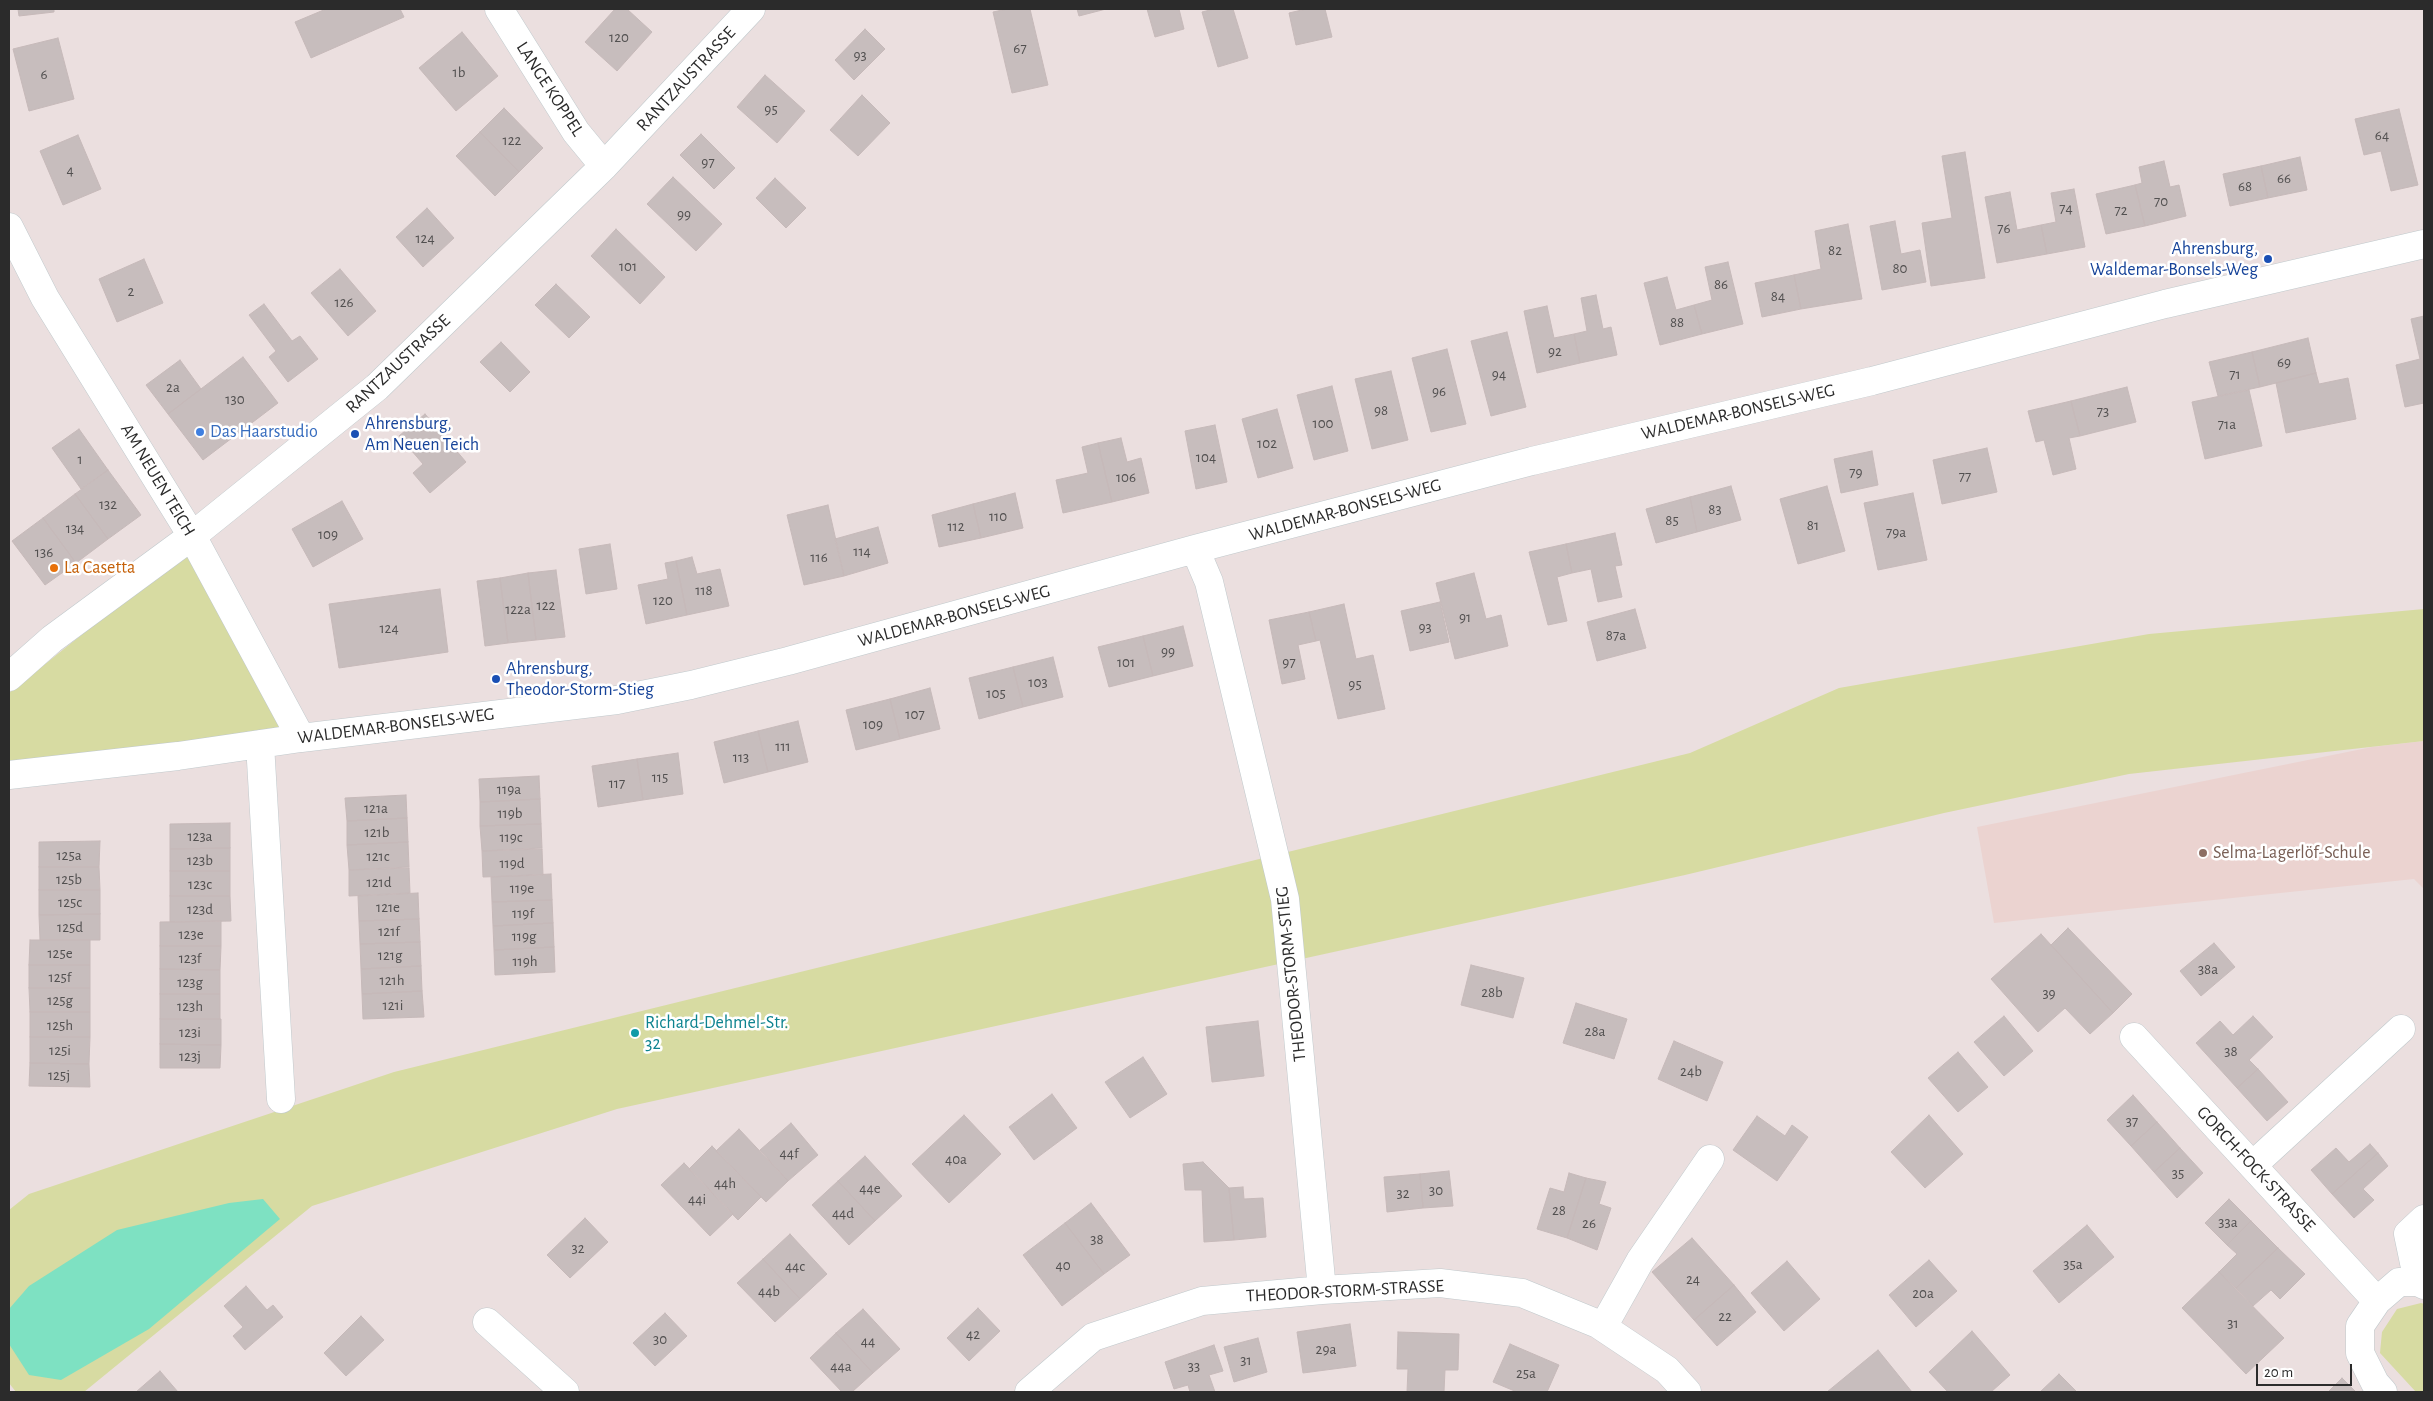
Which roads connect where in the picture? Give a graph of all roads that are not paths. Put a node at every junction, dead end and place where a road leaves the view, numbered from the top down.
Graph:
1 (499, 9) edge
2 (751, 9) edge
3 (604, 166) junction
4 (9, 227) edge
5 (2424, 244) edge
6 (192, 536) junction
7 (1195, 549) junction
8 (9, 677) edge
9 (301, 738) junction
10 (260, 744) junction
11 (9, 775) edge
12 (2401, 1029) dead end
13 (2134, 1037) dead end
14 (280, 1099) dead end
15 (1710, 1159) dead end
16 (2253, 1165) junction
17 (2424, 1219) edge
18 (2421, 1284) edge
19 (1322, 1290) junction
20 (2377, 1301) junction
21 (487, 1322) dead end
22 (1603, 1327) junction
23 (565, 1392) edge
24 (1029, 1392) edge
25 (1687, 1392) edge
26 (2383, 1392) edge

1 - 3 street, LANGE KOPPEL
2 - 3 street, RANTZAUSTRASSE
3 - 6 street, RANTZAUSTRASSE
4 - 6 street, AM NEUEN TEICH
5 - 7 street, WALDEMAR-BONSELS-WEG
6 - 8 street, RANTZAUSTRASSE
6 - 9 street, AM NEUEN TEICH
7 - 9 street, WALDEMAR-BONSELS-WEG
7 - 19 street, THEODOR-STORM-STIEG
9 - 10 street, WALDEMAR-BONSELS-WEG
10 - 11 street, WALDEMAR-BONSELS-WEG
10 - 14 street
12 - 16 street
13 - 16 street, GORCH-FOCK-STRASSE
15 - 22 street
16 - 20 street, GORCH-FOCK-STRASSE
17 - 18 street
18 - 20 street
19 - 22 street, THEODOR-STORM-STRASSE
19 - 24 street, THEODOR-STORM-STRASSE
20 - 26 street
21 - 23 street
22 - 25 street, THEODOR-STORM-STRASSE

